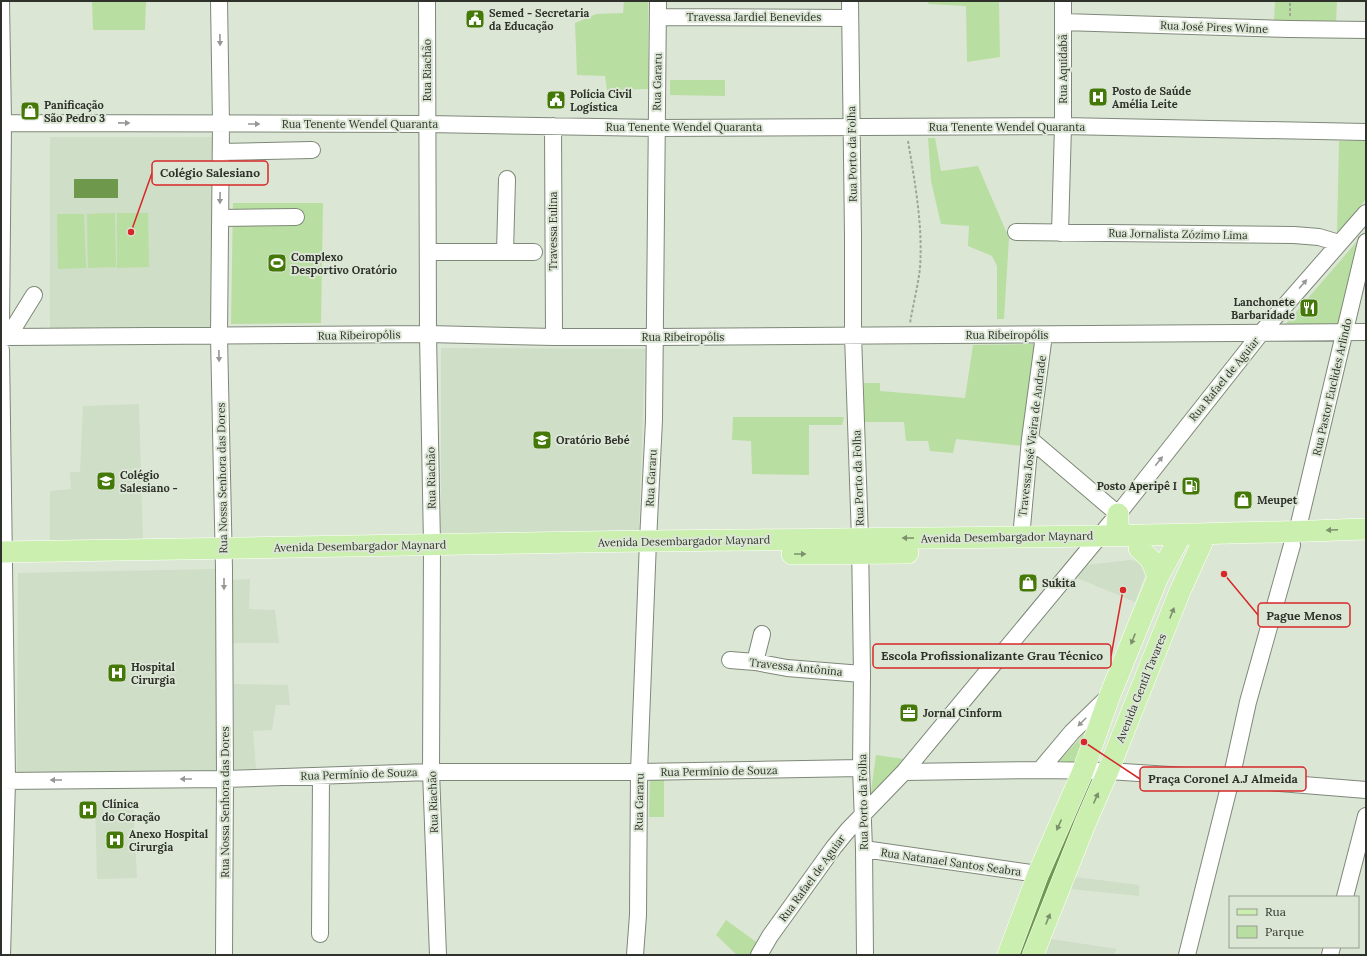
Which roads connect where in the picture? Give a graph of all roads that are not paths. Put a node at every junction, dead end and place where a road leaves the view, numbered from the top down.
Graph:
1 (1, 1) edge
2 (219, 1) edge
3 (427, 1) edge
4 (658, 1) edge
5 (850, 1) edge
6 (1063, 1) edge
7 (658, 17) junction
8 (850, 18) junction
9 (1063, 22) junction
10 (1366, 30) edge
11 (2, 122) edge
12 (221, 124) junction
13 (426, 124) junction
14 (553, 126) junction
15 (1063, 126) junction
16 (851, 127) junction
17 (657, 128) junction
18 (1366, 132) edge
19 (312, 150) dead end
20 (221, 152) junction
21 (507, 179) dead end
22 (1366, 213) edge
23 (296, 217) dead end
24 (220, 218) junction
25 (1016, 232) dead end
26 (1060, 233) junction
27 (1339, 242) junction
28 (1366, 242) edge
29 (429, 252) junction
30 (505, 252) junction
31 (534, 252) dead end
32 (34, 296) dead end
33 (1345, 332) junction
34 (1366, 332) edge
35 (1261, 333) junction
36 (428, 334) junction
37 (853, 335) junction
38 (1044, 335) junction
39 (219, 336) junction
40 (3, 337) edge
41 (554, 337) junction
42 (656, 337) junction
43 (1030, 439) junction
44 (1118, 514) junction
45 (1366, 529) edge
46 (1021, 538) junction
47 (1295, 538) junction
48 (1203, 540) junction
49 (1131, 541) junction
50 (1177, 541) junction
51 (1094, 542) junction
52 (1366, 543) edge
53 (860, 546) junction
54 (648, 548) junction
55 (432, 550) junction
56 (223, 554) junction
57 (3, 558) edge
58 (1158, 577) junction
59 (762, 634) dead end
60 (730, 660) dead end
61 (755, 662) junction
62 (862, 674) junction
63 (4, 678) edge
64 (1110, 695) junction
65 (862, 768) junction
66 (1040, 770) junction
67 (1085, 771) junction
68 (1106, 771) junction
69 (431, 772) junction
70 (639, 772) junction
71 (904, 772) junction
72 (321, 776) junction
73 (225, 779) junction
74 (1231, 779) junction
75 (4, 781) edge
76 (1366, 790) edge
77 (863, 815) junction
78 (1366, 816) edge
79 (864, 850) junction
80 (1038, 874) junction
81 (1345, 896) edge
82 (320, 934) dead end
83 (2, 955) edge
84 (224, 955) edge
85 (438, 955) edge
86 (635, 955) edge
87 (759, 955) edge
88 (865, 955) edge
89 (1008, 955) edge
90 (1033, 955) edge
91 (1187, 955) edge

1 - 11 street
2 -> 12 street, Rua Nossa Senhora das Dores
3 - 13 street, Rua Riachão
4 - 7 street, Rua Gararu
5 - 8 street, Rua Porto da Folha
6 - 9 street, Rua Aquidabã
7 - 8 street, Travessa Jardiel Benevides
7 - 17 street, Rua Gararu
8 - 16 street, Rua Porto da Folha
9 - 10 street, Rua José Pires Winne
9 - 15 street, Rua Aquidabã
11 -> 12 street, Rua Tenente Wendel Quaranta
11 - 40 street
12 -> 13 street, Rua Tenente Wendel Quaranta
12 - 20 street, Rua Nossa Senhora das Dores
13 - 14 street, Rua Tenente Wendel Quaranta
13 - 29 street, Rua Riachão
14 - 17 street, Rua Tenente Wendel Quaranta
14 - 41 street, Travessa Eulina
15 - 16 street, Rua Tenente Wendel Quaranta
15 - 18 street, Rua Tenente Wendel Quaranta
15 - 26 street, Rua Aquidabã
16 - 17 street, Rua Tenente Wendel Quaranta
16 - 37 street, Rua Porto da Folha
17 - 42 street, Rua Gararu
19 - 20 street
20 -> 24 street, Rua Nossa Senhora das Dores
21 - 30 street
22 - 27 street, Rua Rafael de Aguiar
23 - 24 street
24 - 39 street, Rua Nossa Senhora das Dores
25 - 26 street, Rua Jornalista Zózimo Lima
26 - 27 street, Rua Jornalista Zózimo Lima
35 -> 27 street, Rua Rafael de Aguiar
28 - 33 street, Rua Pastor Euclides Arlindo
29 - 30 street
29 - 36 street, Rua Riachão
30 - 31 street
32 - 40 street
33 - 34 street, Rua Ribeiropólis
33 - 35 street, Rua Ribeiropólis
33 - 47 street, Rua Pastor Euclides Arlindo
35 - 38 street, Rua Ribeiropólis
44 -> 35 street, Rua Rafael de Aguiar
36 - 39 street, Rua Ribeiropólis
36 - 41 street, Rua Ribeiropólis
36 - 55 street, Rua Riachão
37 - 38 street, Rua Ribeiropólis
37 - 42 street, Rua Ribeiropólis
37 - 53 street, Rua Porto da Folha
38 - 43 street, Travessa José Vieira de Andrade
39 - 40 street, Rua Ribeiropólis
39 -> 56 street, Rua Nossa Senhora das Dores
40 - 57 street
41 - 42 street, Rua Ribeiropólis
42 - 54 street, Rua Gararu
43 - 44 street
43 - 46 street, Travessa José Vieira de Andrade
44 - 49 main road
44 - 51 street, Rua Rafael de Aguiar
45 -> 47 main road, Avenida Desembargador Maynard
46 - 51 main road, Avenida Desembargador Maynard
46 -> 53 main road, Avenida Desembargador Maynard
47 - 48 main road, Avenida Desembargador Maynard
47 - 52 main road, Avenida Desembargador Maynard
47 - 74 street, Rua Pastor Euclides Arlindo
48 - 50 main road, Avenida Desembargador Maynard
68 -> 48 main road, Avenida Gentil Tavares
49 - 50 main road, Avenida Desembargador Maynard
49 - 51 main road, Avenida Desembargador Maynard
49 - 58 main road
50 - 58 main road
51 - 53 main road, Avenida Desembargador Maynard
51 - 71 street, Rua Rafael de Aguiar
53 - 54 main road, Avenida Desembargador Maynard
53 - 62 street, Rua Porto da Folha
54 - 55 main road, Avenida Desembargador Maynard
54 - 70 street, Rua Gararu
55 - 56 main road, Avenida Desembargador Maynard
55 - 69 street, Rua Riachão
56 - 57 main road, Avenida Desembargador Maynard
56 -> 73 street, Rua Nossa Senhora das Dores
57 - 63 street
58 -> 64 main road
59 - 61 street
60 - 61 street, Travessa Antônina
61 - 62 street, Travessa Antônina
62 - 65 street, Rua Porto da Folha
63 - 75 street
64 -> 66 street
64 - 67 main road
65 - 70 street, Rua Permínio de Souza
65 - 77 street, Rua Porto da Folha
66 - 67 street
66 - 71 street
67 - 68 street
67 -> 80 main road
68 - 74 street
90 -> 68 main road, Avenida Gentil Tavares
69 - 70 street, Rua Permínio de Souza
69 - 72 street, Rua Permínio de Souza
69 - 85 street, Rua Riachão
70 - 86 street, Rua Gararu
71 - 77 street, Rua Rafael de Aguiar
72 - 73 street, Rua Permínio de Souza
72 - 82 street
73 -> 75 street, Rua Permínio de Souza
73 - 84 street, Rua Nossa Senhora das Dores
74 - 76 street
74 - 91 street, Rua Pastor Euclides Arlindo
75 - 83 street
77 - 79 street, Rua Porto da Folha
77 - 87 street, Rua Rafael de Aguiar
78 - 81 street
79 - 80 street, Rua Natanael Santos Seabra
79 - 88 street, Rua Porto da Folha
80 - 89 main road

